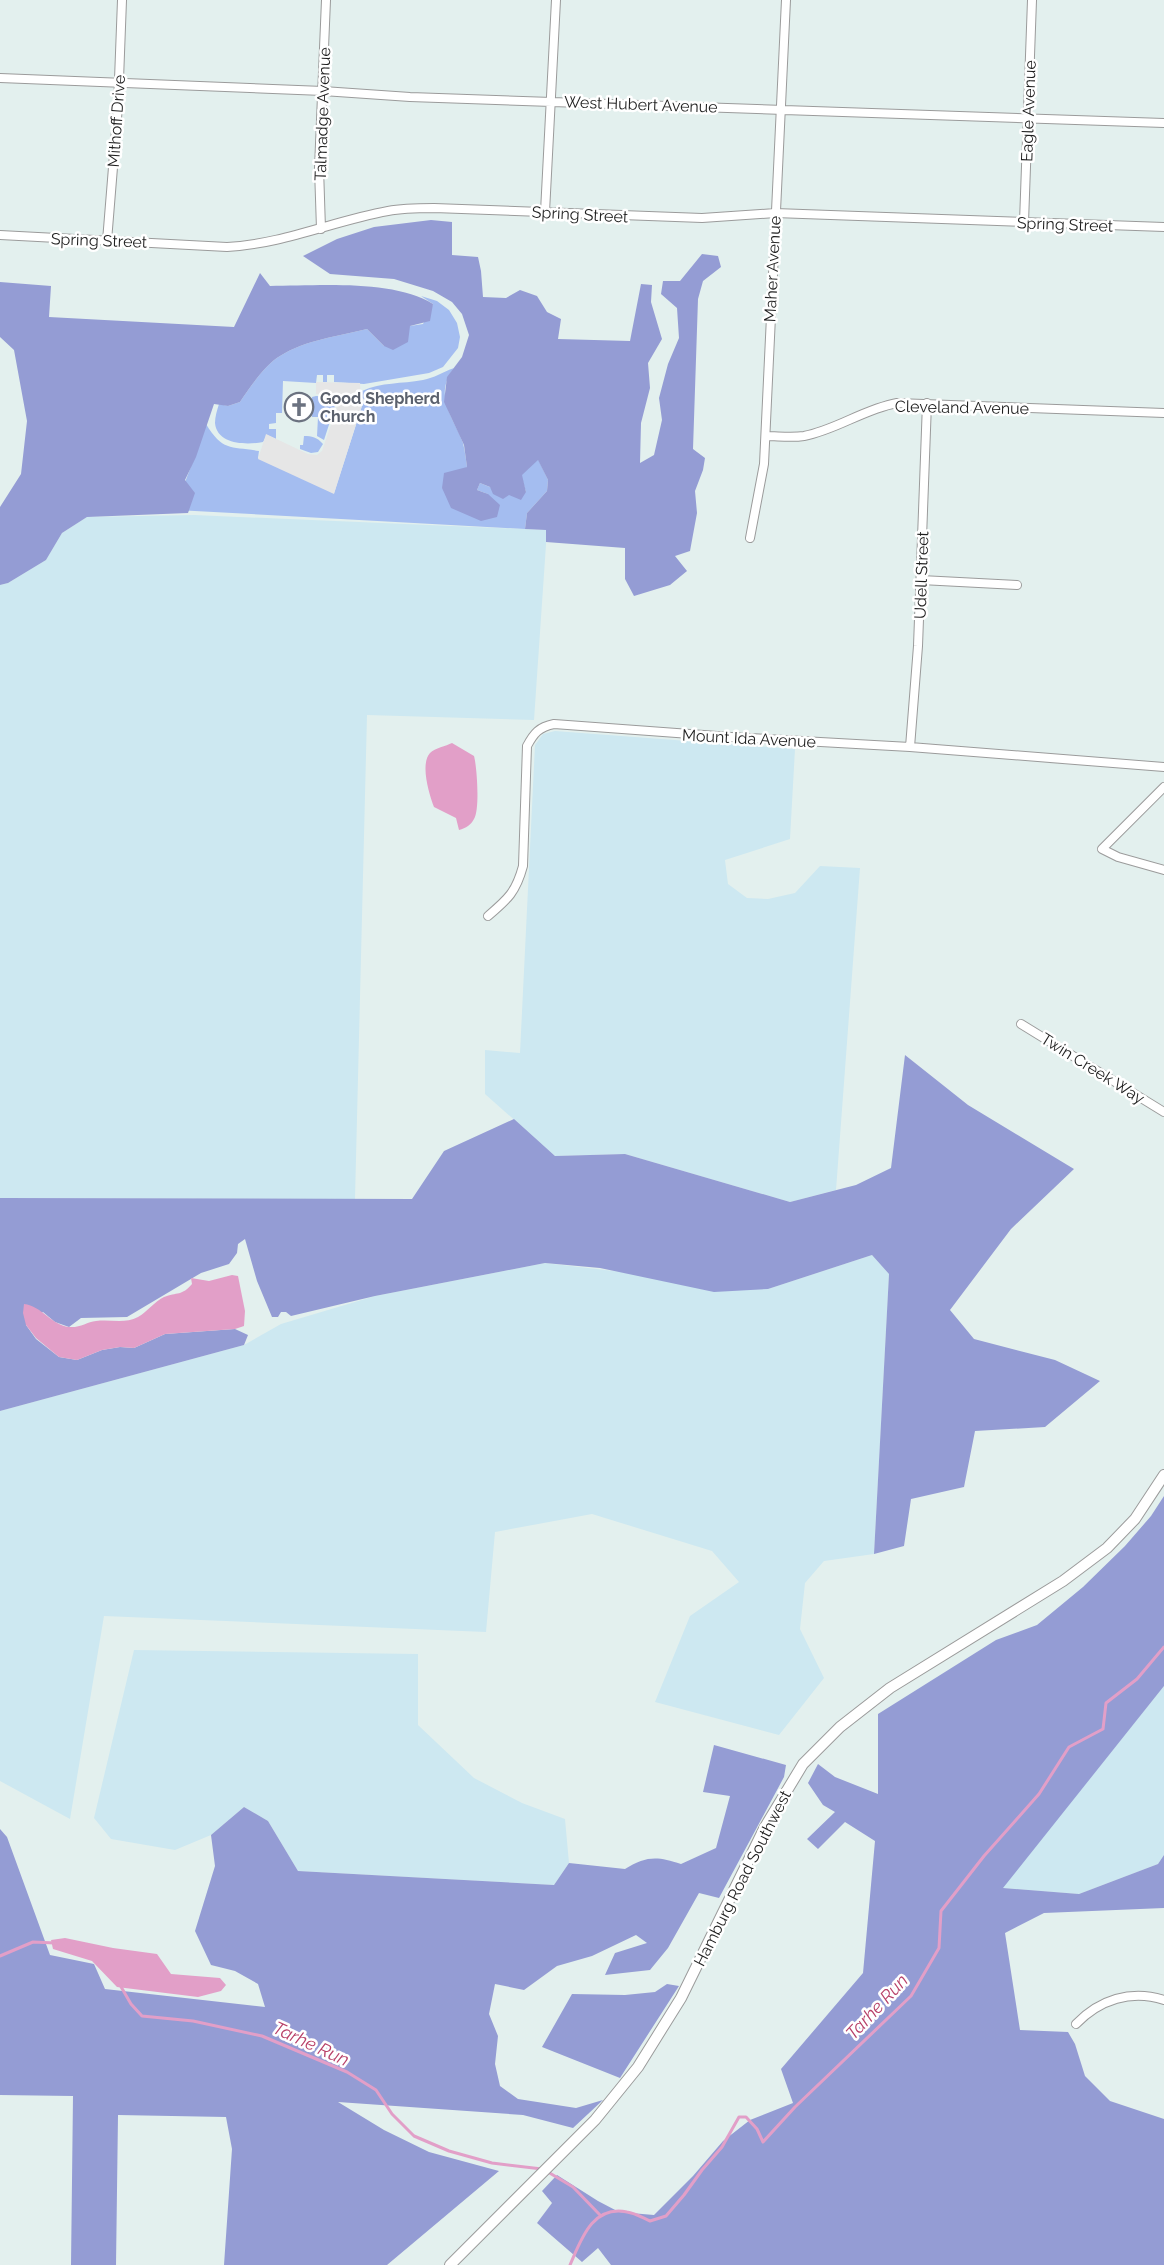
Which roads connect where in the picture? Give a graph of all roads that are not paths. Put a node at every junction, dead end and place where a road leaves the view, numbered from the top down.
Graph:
1 (122, 0) edge
2 (327, 0) edge
3 (556, 0) edge
4 (786, 0) edge
5 (1032, 0) edge
6 (0, 78) edge
7 (119, 84) junction
8 (323, 91) junction
9 (551, 101) junction
10 (779, 110) junction
11 (1029, 118) junction
12 (1164, 123) edge
13 (545, 212) junction
14 (775, 213) junction
15 (1024, 222) junction
16 (1164, 227) edge
17 (321, 229) junction
18 (0, 235) edge
19 (107, 241) junction
20 (927, 403) junction
21 (1164, 413) edge
22 (766, 436) junction
23 (750, 538) dead end
24 (921, 580) junction
25 (1017, 585) dead end
26 (910, 747) junction
27 (1164, 766) edge
28 (1164, 787) edge
29 (1164, 870) edge
30 (488, 916) dead end
31 (1021, 1024) dead end
32 (1164, 1112) edge
33 (1164, 1475) edge
34 (1164, 2000) edge
35 (1076, 2024) dead end
36 (450, 2265) edge

1 - 7 street, Mithoff Drive
2 - 8 street, Talmadge Avenue
3 - 9 street
4 - 10 street, Maher Avenue
5 - 11 street, Eagle Avenue
6 - 7 street, West Hubert Avenue
7 - 8 street, West Hubert Avenue
7 - 19 street, Mithoff Drive
8 - 9 street, West Hubert Avenue
8 - 17 street, Talmadge Avenue
9 - 10 street, West Hubert Avenue
9 - 13 street
10 - 11 street, West Hubert Avenue
10 - 14 street, Maher Avenue
11 - 12 street, West Hubert Avenue
11 - 15 street, Eagle Avenue
13 - 14 street, Spring Street
13 - 17 street, Spring Street
14 - 15 street, Spring Street
14 - 22 street, Maher Avenue
15 - 16 street, Spring Street
17 - 19 street, Spring Street
18 - 19 street, Spring Street
20 - 21 street, Cleveland Avenue
20 - 22 street, Cleveland Avenue
20 - 24 street, Udell Street
22 - 23 street, Maher Avenue
24 - 25 street
24 - 26 street, Udell Street
26 - 27 street, Mount Ida Avenue
26 - 30 street, Mount Ida Avenue
28 - 29 street
31 - 32 street, Twin Creek Way
33 - 36 street, Hamburg Road Southwest
34 - 35 street

